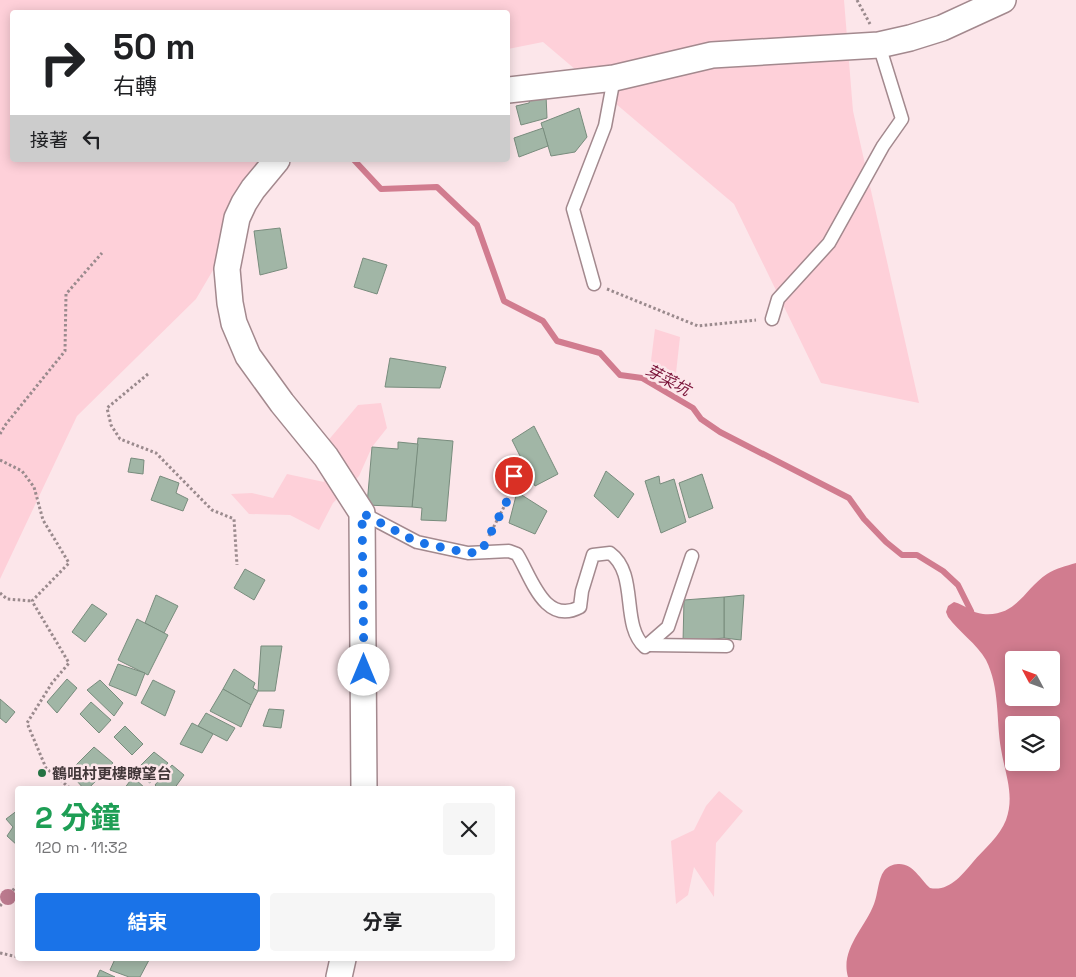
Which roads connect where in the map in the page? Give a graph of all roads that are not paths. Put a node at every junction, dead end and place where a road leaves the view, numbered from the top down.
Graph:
1 (1003, 0) edge
2 (879, 45) junction
3 (614, 78) junction
4 (510, 90) edge
5 (275, 162) edge
6 (594, 284) road end
7 (772, 319) road end
8 (362, 513) junction
9 (692, 556) dead end
10 (649, 645) junction
11 (727, 646) dead end
12 (364, 786) edge
13 (343, 961) edge
14 (339, 977) edge

1 - 2 street
2 - 3 street
2 - 7 lane
3 - 4 street
3 - 6 lane
5 - 8 street
8 - 10 lane
8 - 12 street
9 - 10 lane
10 - 11 lane
13 - 14 street

